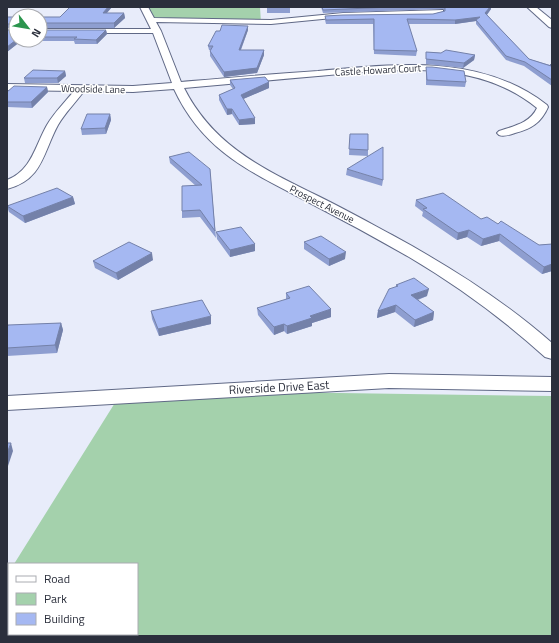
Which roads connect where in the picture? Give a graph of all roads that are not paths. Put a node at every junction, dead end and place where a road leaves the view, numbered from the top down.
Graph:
1 (144, 7) edge
2 (531, 7) edge
3 (440, 12) edge
4 (552, 25) edge
5 (154, 26) junction
6 (48, 31) edge
7 (178, 85) junction
8 (7, 87) edge
9 (81, 89) junction
10 (503, 133) dead end
11 (7, 185) edge
12 (552, 353) edge
13 (552, 384) edge
14 (7, 403) edge

1 - 5 street, Prospect Avenue
2 - 4 main road
3 - 5 street
5 - 6 street
5 - 7 street, Prospect Avenue
7 - 9 street, Woodside Lane
7 - 10 street, Castle Howard Court
7 - 12 street, Prospect Avenue
8 - 9 street, Woodside Lane
9 - 11 street
13 - 14 street, Riverside Drive East

